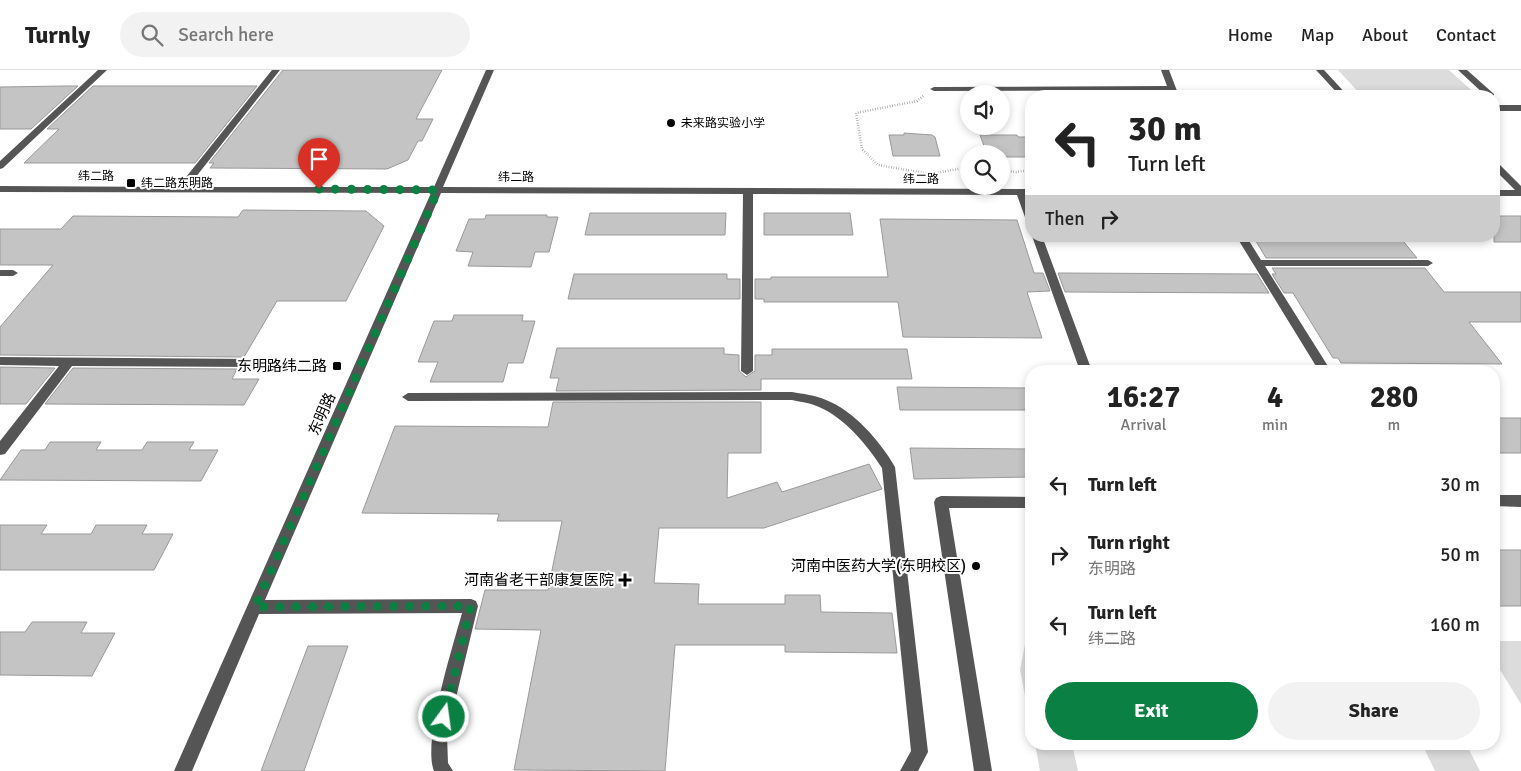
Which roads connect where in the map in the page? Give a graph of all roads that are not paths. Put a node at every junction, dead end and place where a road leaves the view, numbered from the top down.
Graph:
1 (103, 70) edge
2 (276, 70) edge
3 (490, 70) edge
4 (1165, 70) edge
5 (1320, 70) edge
6 (1462, 70) edge
7 (934, 89) road end
8 (1025, 90) edge
9 (1172, 90) edge
10 (1338, 90) edge
11 (1485, 90) edge
12 (1500, 104) edge
13 (1500, 108) edge
14 (1504, 108) junction
15 (1521, 108) edge
16 (0, 166) edge
17 (1500, 170) edge
18 (0, 189) edge
19 (181, 189) junction
20 (438, 190) junction
21 (748, 191) junction
22 (1025, 192) edge
23 (1521, 192) edge
24 (1500, 193) edge
25 (1039, 242) edge
26 (1245, 242) edge
27 (1258, 263) junction
28 (1428, 263) dead end
29 (0, 273) edge
30 (13, 273) dead end
31 (0, 361) edge
32 (69, 361) junction
33 (270, 363) dead end
34 (1084, 365) edge
35 (1321, 365) edge
36 (747, 371) dead end
37 (408, 397) dead end
38 (0, 450) edge
39 (1500, 501) edge
40 (1521, 501) edge
41 (1025, 502) edge
42 (255, 607) junction
43 (183, 771) edge
44 (444, 771) edge
45 (909, 771) edge
46 (984, 771) edge

1 - 16 street
2 - 19 street
3 - 20 street, 东明路
4 - 9 street
5 - 10 street
6 - 11 street
7 - 8 street
12 - 14 street
13 - 14 street
14 - 15 street
17 - 23 street
18 - 19 street, 纬二路
19 - 20 street, 纬二路
20 - 21 street, 纬二路
20 - 42 street, 东明路
21 - 22 street, 纬二路
21 - 36 street
23 - 24 street
25 - 34 street
26 - 27 street
27 - 28 street
27 - 35 street
29 - 30 street
31 - 32 street
32 - 33 street
32 - 38 street
37 - 45 street
39 - 40 street
41 - 46 street
42 - 43 street, 东明路
42 - 44 street

